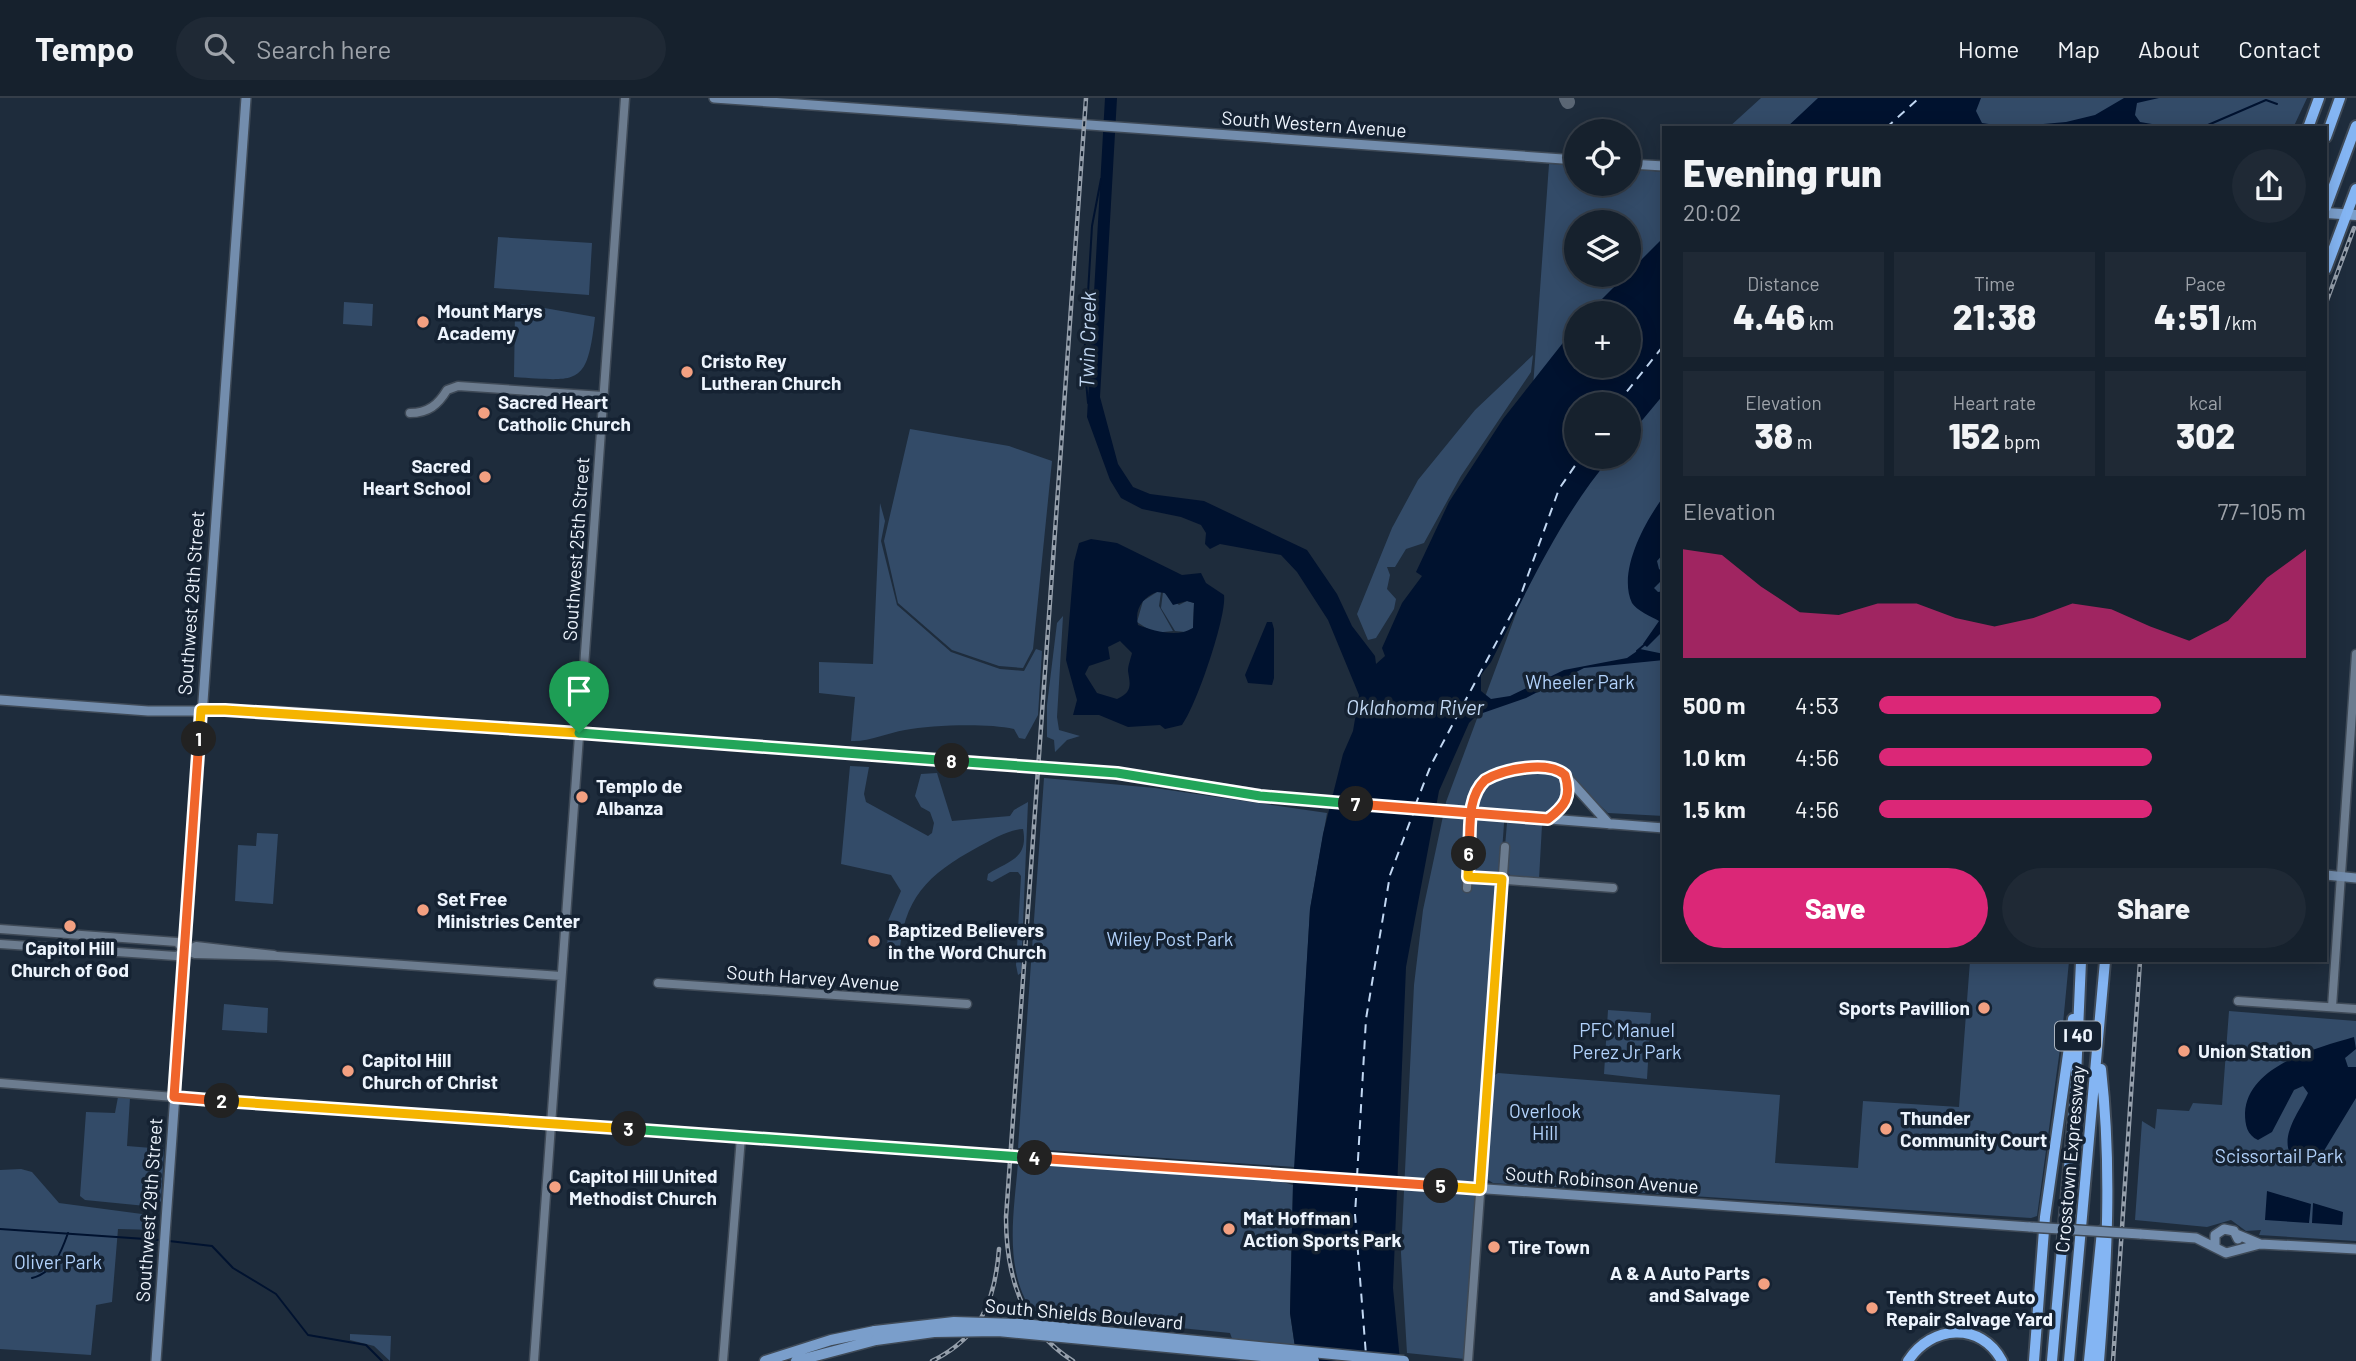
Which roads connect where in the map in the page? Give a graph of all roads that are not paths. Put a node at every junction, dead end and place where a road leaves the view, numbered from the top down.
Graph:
1 (246, 98) edge
2 (625, 98) edge
3 (714, 98) edge
4 (2319, 98) edge
5 (2340, 98) edge
6 (2309, 126) edge
7 (2356, 126) edge
8 (2327, 134) edge
9 (1564, 159) edge
10 (1641, 165) edge
11 (1662, 166) edge
12 (2356, 189) edge
13 (2327, 204) edge
14 (2327, 213) edge
15 (2349, 214) edge
16 (2327, 267) edge
17 (603, 396) junction
18 (410, 413) dead end
19 (2356, 654) edge
20 (0, 700) edge
21 (201, 710) junction
22 (579, 733) junction
23 (1565, 775) junction
24 (1548, 819) junction
25 (1609, 824) junction
26 (1662, 828) edge
27 (1505, 847) dead end
28 (2327, 876) edge
29 (2341, 876) junction
30 (1468, 877) junction
31 (2356, 878) edge
32 (1502, 879) junction
33 (1467, 888) dead end
34 (1614, 888) dead end
35 (0, 929) edge
36 (0, 944) edge
37 (184, 950) junction
38 (2105, 962) edge
39 (2081, 966) edge
40 (561, 976) junction
41 (658, 983) dead end
42 (2238, 1000) dead end
43 (967, 1004) dead end
44 (2332, 1007) junction
45 (2356, 1009) edge
46 (2098, 1045) junction
47 (0, 1083) edge
48 (174, 1097) junction
49 (551, 1123) junction
50 (741, 1137) junction
51 (1480, 1189) junction
52 (2102, 1231) junction
53 (2217, 1232) junction
54 (2236, 1234) junction
55 (2196, 1238) junction
56 (2260, 1244) junction
57 (2215, 1247) junction
58 (2356, 1249) edge
59 (2234, 1250) junction
60 (876, 1335) junction
61 (2034, 1360) edge
62 (156, 1361) edge
63 (534, 1361) edge
64 (723, 1361) edge
65 (765, 1361) edge
66 (796, 1361) edge
67 (1314, 1361) edge
68 (1405, 1361) edge
69 (1468, 1361) edge
70 (1909, 1361) edge
71 (2002, 1361) edge
72 (2052, 1361) edge
73 (2070, 1361) edge
74 (2089, 1361) edge
75 (2099, 1361) edge

1 - 21 main road, Southwest 29th Street
2 - 17 street, Southwest 25th Street
3 - 9 main road, South Western Avenue
4 - 6 highway
5 - 8 highway
7 - 13 highway
10 - 11 main road
12 - 15 highway
14 - 15 main road
15 - 16 highway
17 - 18 street
17 - 22 street, Southwest 25th Street
19 - 29 street
20 - 21 main road
21 - 22 main road
21 - 37 main road, Southwest 29th Street
22 - 24 main road, bridge
22 - 40 street, Southwest 25th Street
23 - 24 main road
23 - 25 main road
23 - 30 street
24 - 25 main road
25 - 26 main road
27 - 32 street
28 - 29 main road
29 - 31 main road
29 - 44 street
30 - 32 street
30 - 33 street
32 - 34 street
32 - 51 street
35 - 37 street
36 - 37 street
37 - 40 street
37 - 48 main road, Southwest 29th Street
38 - 46 highway, Crosstown Expressway / I 40
39 - 61 highway
39 - 72 highway, Crosstown Expressway / I 40
40 - 49 street, Southwest 25th Street
41 - 43 street, South Harvey Avenue
42 - 44 street
44 - 45 street
46 - 73 highway, Crosstown Expressway / I 40
46 - 75 highway
47 - 48 street, South Robinson Avenue
48 - 49 main road, South Robinson Avenue
48 - 62 main road, Southwest 29th Street
49 - 50 main road, South Robinson Avenue
49 - 63 street, Southwest 25th Street
50 - 51 main road, South Robinson Avenue
50 - 64 street
51 - 52 main road, South Robinson Avenue, bridge
51 - 69 street
52 - 55 main road, South Robinson Avenue, bridge
52 - 74 highway
53 - 54 main road
53 - 55 main road, South Robinson Avenue
53 - 57 main road
54 - 56 main road
54 - 59 main road
55 - 57 main road, South Robinson Avenue
56 - 58 main road
56 - 59 main road
57 - 59 main road
60 - 65 main road, South Shields Boulevard
60 - 66 main road, South Shields Boulevard
60 - 67 main road, South Shields Boulevard, bridge
60 - 68 main road, South Shields Boulevard, bridge
70 - 71 highway

